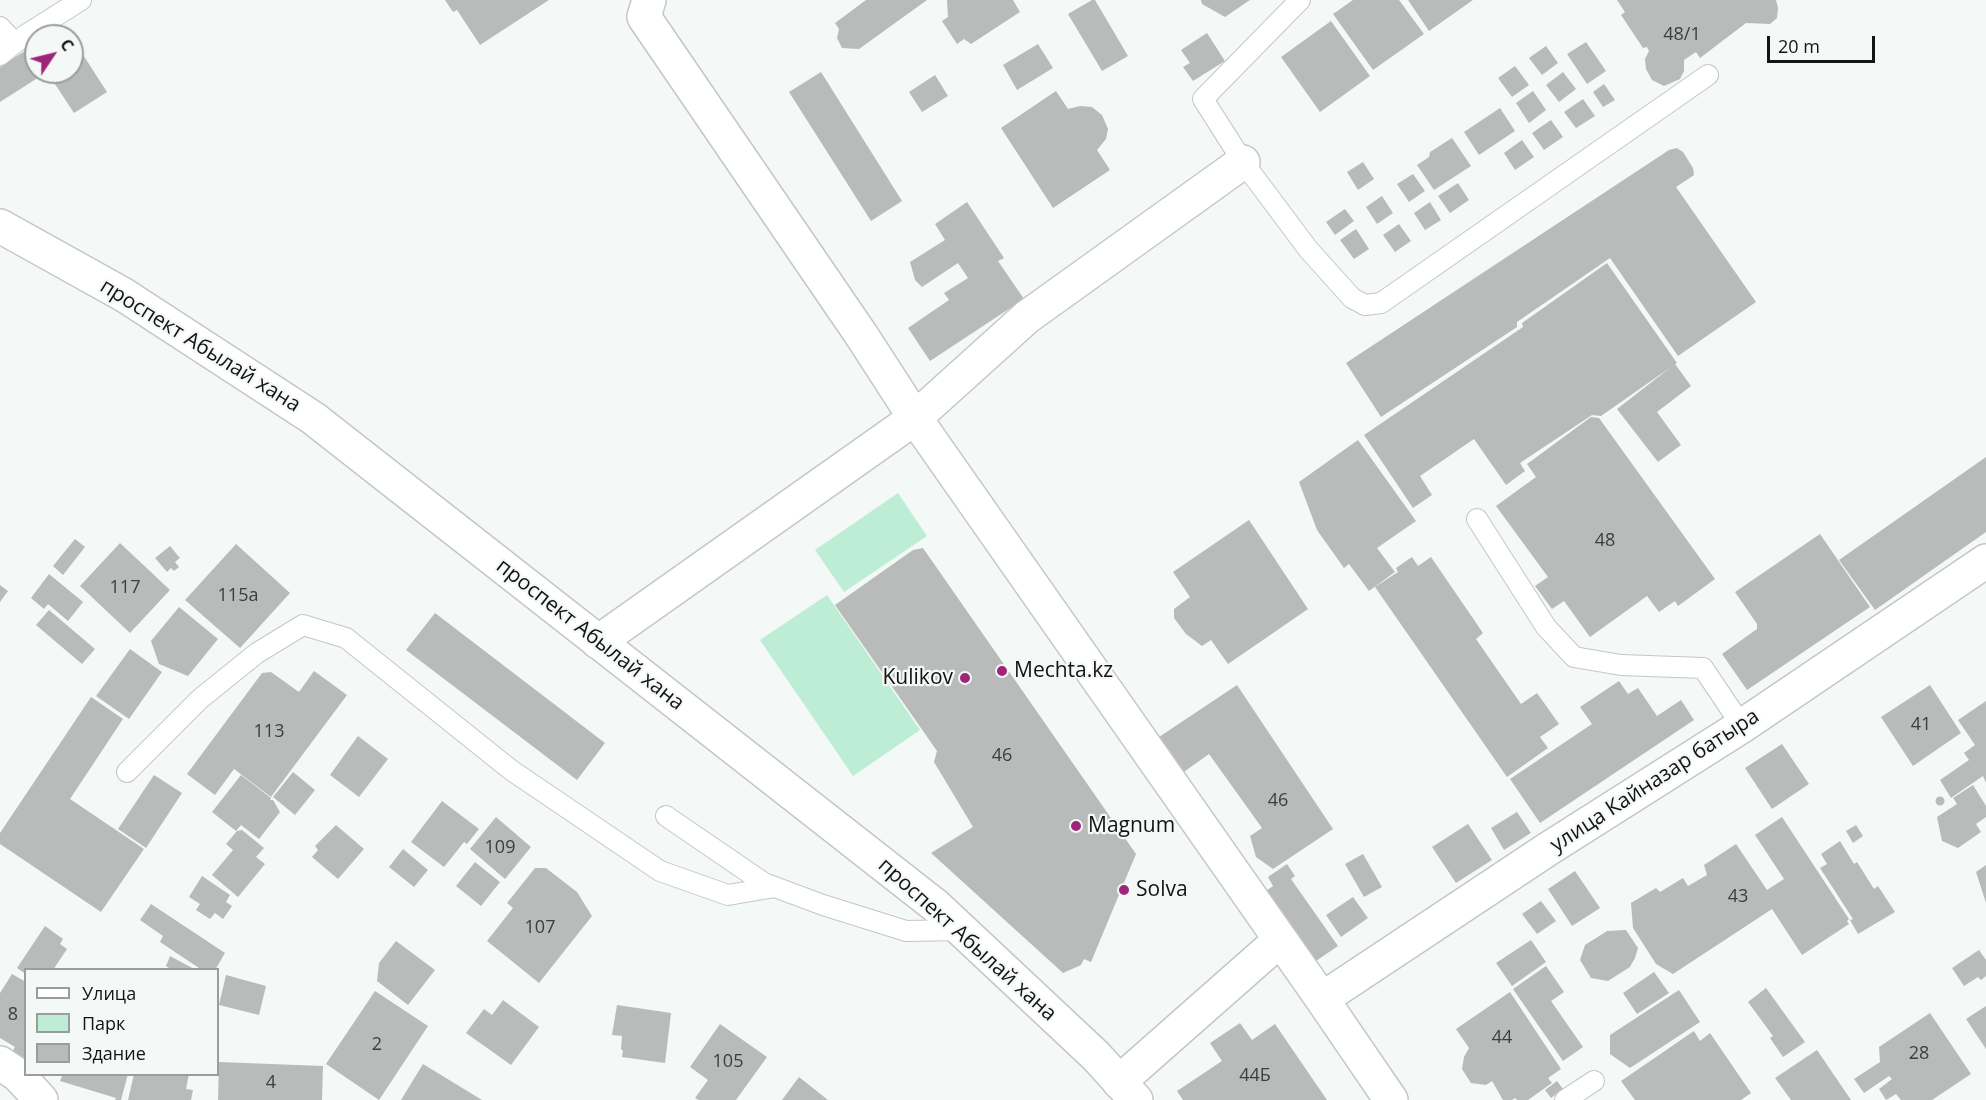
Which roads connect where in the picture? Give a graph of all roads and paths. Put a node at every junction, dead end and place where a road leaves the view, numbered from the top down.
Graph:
1 (81, 0) edge
2 (649, 0) edge
3 (1300, 0) edge
4 (0, 27) edge
5 (7, 49) edge
6 (1708, 75) dead end
7 (1243, 162) junction
8 (0, 226) edge
9 (915, 418) junction
10 (1477, 519) dead end
11 (1986, 561) edge
12 (598, 642) junction
13 (1742, 726) junction
14 (127, 772) dead end
15 (666, 816) dead end
16 (775, 887) junction
17 (961, 930) junction
18 (1280, 940) junction
19 (1322, 999) junction
20 (0, 1064) edge
21 (1594, 1081) dead end
22 (1128, 1091) edge
23 (41, 1100) edge
24 (1390, 1100) edge
25 (1565, 1100) edge

1 - 5 lane
2 - 9 street
3 - 7 lane
4 - 5 lane
6 - 7 lane
7 - 9 street
8 - 12 street, проспект Абылай хана
9 - 12 street
9 - 18 street
10 - 13 lane
11 - 13 street, улица Кайназар батыра
12 - 17 street, проспект Абылай хана
13 - 19 street, улица Кайназар батыра
14 - 16 lane
15 - 16 lane
16 - 17 lane
17 - 22 street, проспект Абылай хана
18 - 19 street
18 - 22 street
19 - 24 street
20 - 23 street
21 - 25 lane

